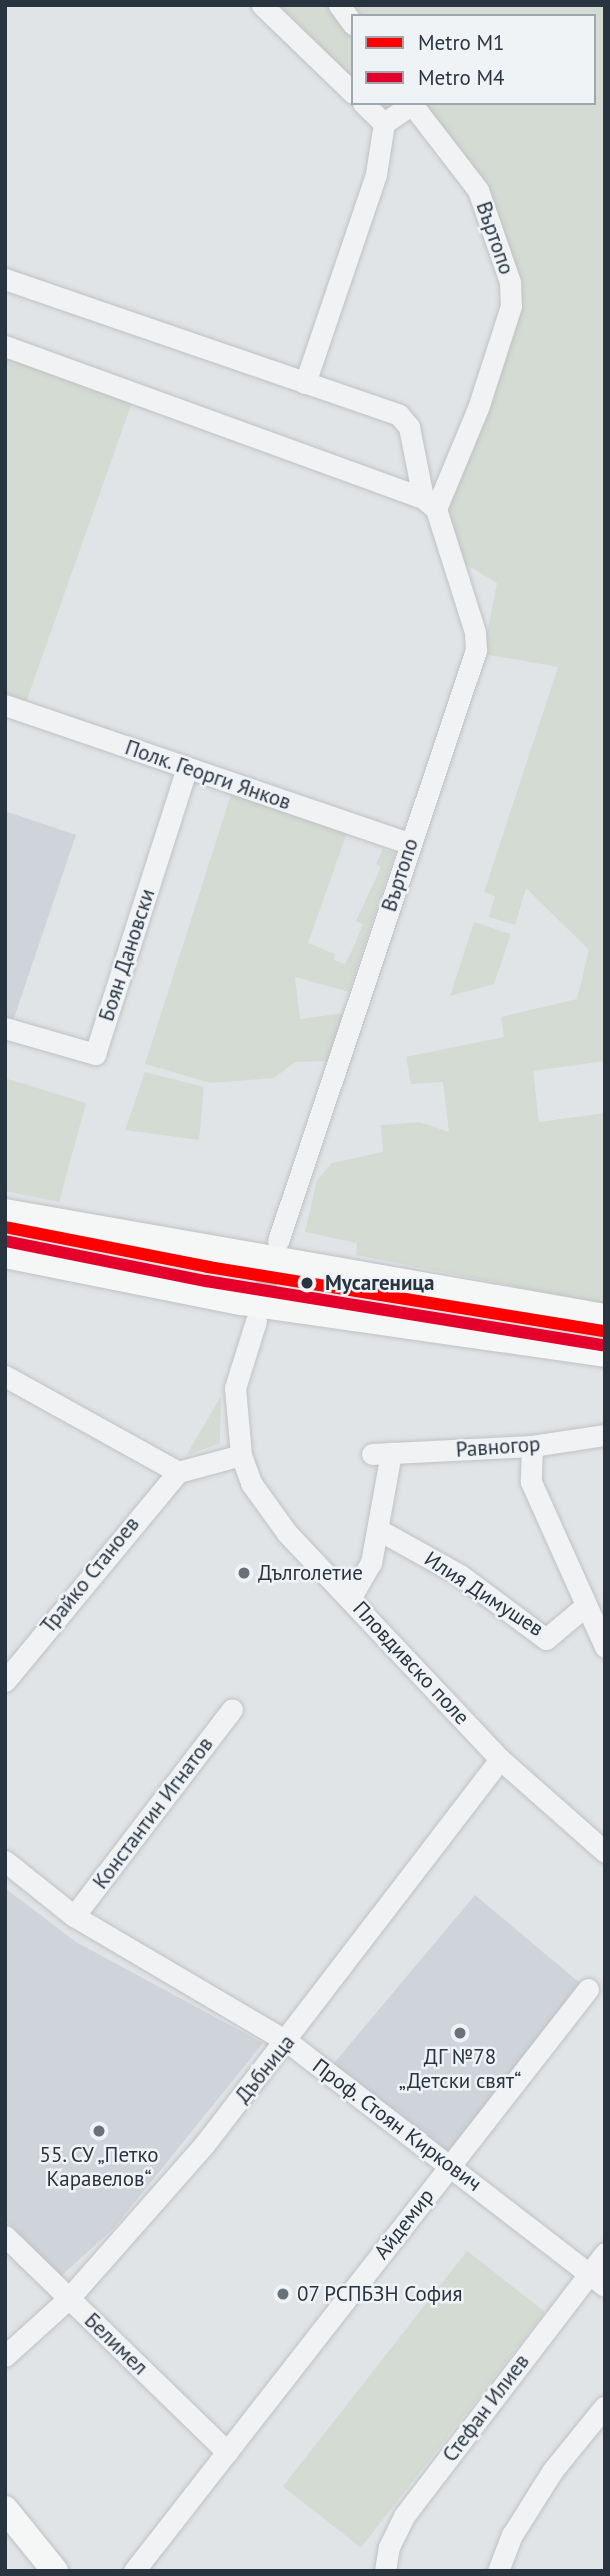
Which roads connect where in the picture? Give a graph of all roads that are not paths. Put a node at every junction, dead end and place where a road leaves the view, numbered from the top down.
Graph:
1 (262, 5) edge
2 (339, 5) edge
3 (351, 21) edge
4 (351, 91) edge
5 (365, 105) edge
6 (411, 105) edge
7 (413, 105) edge
8 (384, 124) junction
9 (5, 279) edge
10 (5, 346) edge
11 (305, 383) junction
12 (429, 504) junction
13 (5, 705) edge
14 (187, 768) junction
15 (410, 844) junction
16 (5, 1028) edge
17 (5, 1212) edge
18 (278, 1241) tunnel mouth
19 (5, 1255) edge
20 (605, 1317) edge
21 (256, 1321) tunnel mouth
22 (605, 1354) edge
23 (5, 1376) edge
24 (605, 1435) edge
25 (532, 1446) junction
26 (241, 1455) junction
27 (178, 1472) junction
28 (379, 1530) junction
29 (351, 1597) junction
30 (583, 1607) junction
31 (605, 1647) edge
32 (5, 1681) edge
33 (232, 1709) dead end
34 (500, 1759) junction
35 (605, 1852) edge
36 (5, 1861) edge
37 (74, 1916) junction
38 (588, 1989) dead end
39 (288, 2042) junction
40 (450, 2165) junction
41 (5, 2236) edge
42 (605, 2253) edge
43 (597, 2280) edge
44 (69, 2298) junction
45 (5, 2356) edge
46 (605, 2406) edge
47 (227, 2452) junction
48 (5, 2509) edge
49 (55, 2571) edge
50 (134, 2571) edge
51 (385, 2571) edge
52 (498, 2571) edge

1 - 4 street
2 - 3 street
5 - 8 street
6 - 8 street
7 - 12 street, Въртопо
8 - 11 street
9 - 11 street
10 - 12 street
11 - 12 street
12 - 15 street, Въртопо
13 - 14 street, Полк. Георги Янков
14 - 15 street, Полк. Георги Янков
14 - 16 street, Боян Дановски
15 - 18 street, Въртопо
17 - 20 main road
19 - 22 main road
21 - 26 street, Пловдивско поле
23 - 27 street
24 - 25 street, Равногор
25 - 28 street, Равногор
25 - 30 street
26 - 27 street
26 - 29 street, Пловдивско поле
27 - 32 street, Трайко Станоев
28 - 29 street, Равногор
28 - 30 street, Илия Димушев
29 - 34 street, Пловдивско поле
30 - 31 street
33 - 37 street, Константин Игнатов
34 - 35 street, Пловдивско поле
34 - 39 street, Дъбница
36 - 37 street, Проф. Стоян Киркович
37 - 39 street, Проф. Стоян Киркович
38 - 40 street, Айдемир
39 - 40 street, Проф. Стоян Киркович
39 - 44 street, Дъбница
40 - 43 street, Проф. Стоян Киркович
40 - 47 street, Айдемир
41 - 44 street, Белимел
42 - 43 street, Стефан Илиев
43 - 51 street, Стефан Илиев
44 - 45 street, Дъбница
44 - 47 street, Белимел
46 - 52 street
47 - 50 street, Айдемир
48 - 49 main road

